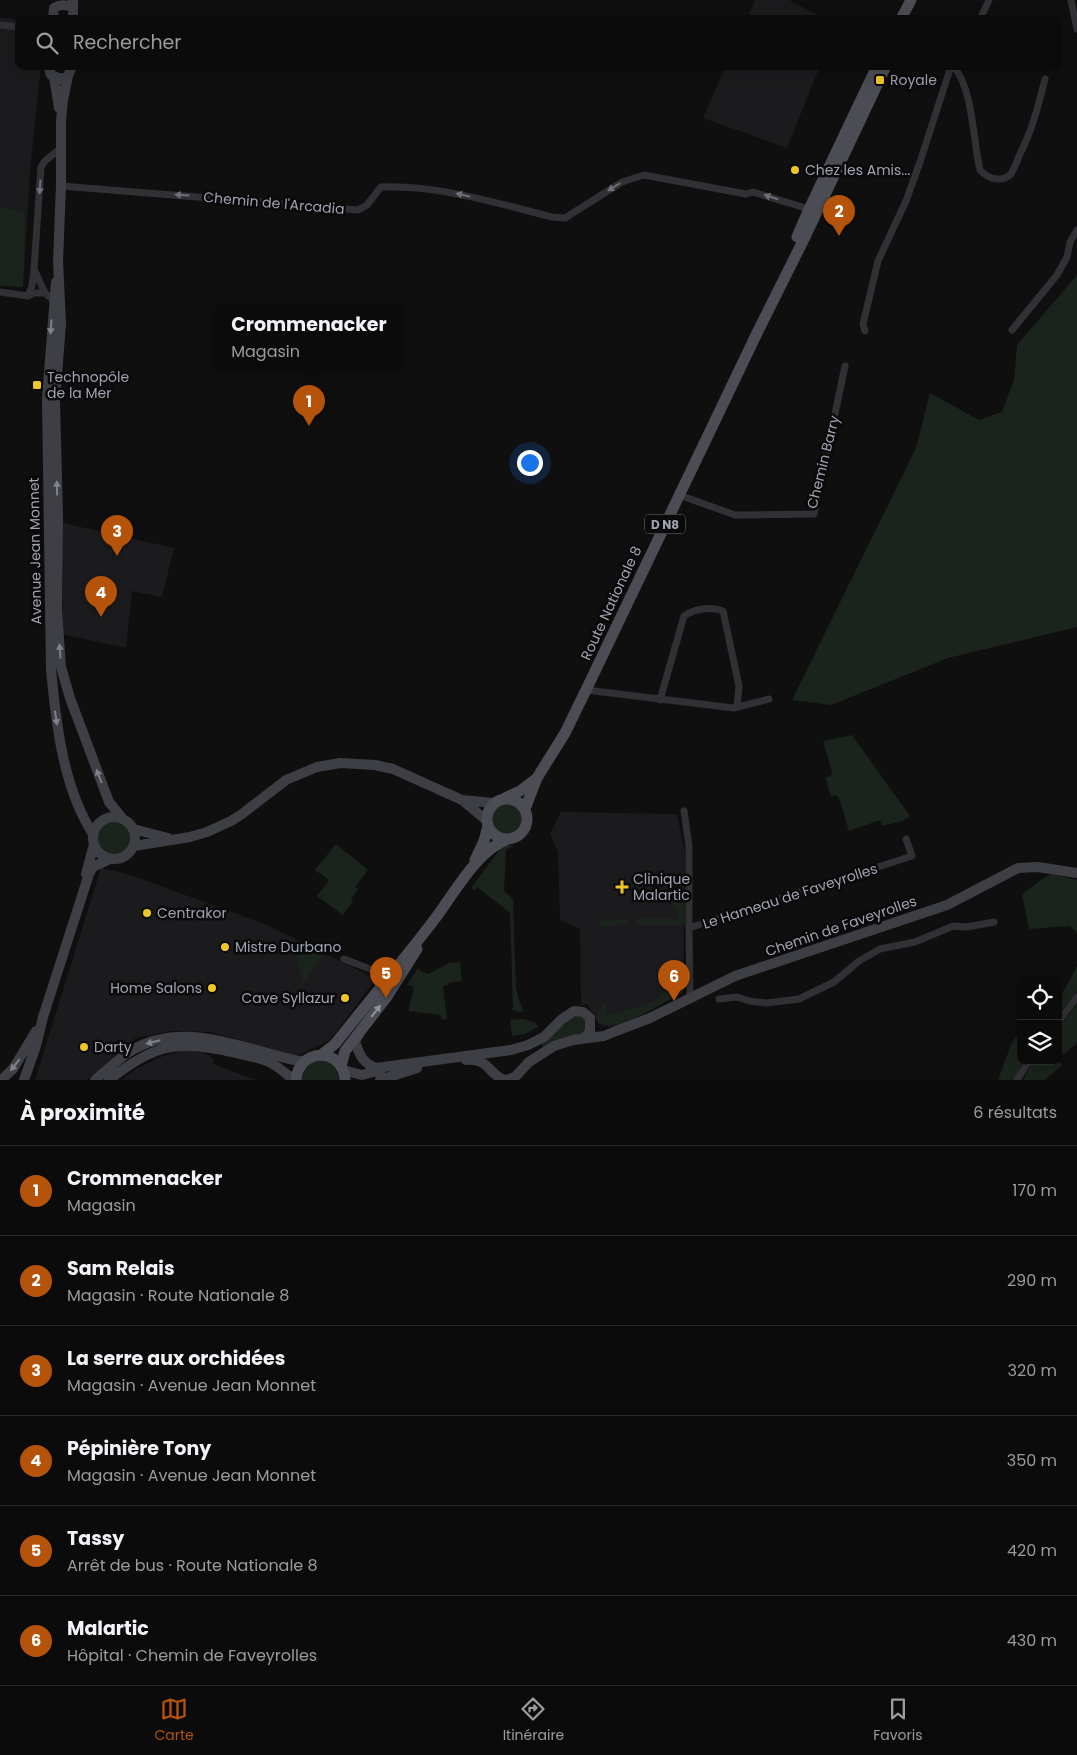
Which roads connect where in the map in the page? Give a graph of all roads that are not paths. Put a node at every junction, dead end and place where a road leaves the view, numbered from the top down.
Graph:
1 (911, 0) edge
2 (917, 0) edge
3 (989, 0) edge
4 (1071, 0) edge
5 (73, 9) edge
6 (54, 12) edge
7 (903, 15) edge
8 (910, 15) edge
9 (982, 15) edge
10 (0, 25) edge
11 (15, 27) edge
12 (1077, 29) edge
13 (49, 70) edge
14 (875, 70) edge
15 (884, 70) edge
16 (951, 70) edge
17 (957, 70) edge
18 (70, 71) edge
19 (54, 77) junction
20 (1045, 79) dead end
21 (61, 121) junction
22 (62, 147) junction
23 (61, 186) junction
24 (813, 210) junction
25 (1077, 230) edge
26 (58, 261) junction
27 (34, 269) junction
28 (0, 292) edge
29 (28, 296) junction
30 (49, 296) junction
31 (62, 309) junction
32 (1012, 330) dead end
33 (865, 331) dead end
34 (845, 366) dead end
35 (679, 495) junction
36 (586, 690) junction
37 (768, 699) dead end
38 (660, 700) junction
39 (737, 708) junction
40 (537, 778) junction
41 (505, 798) junction
42 (462, 800) junction
43 (494, 803) junction
44 (524, 809) junction
45 (684, 811) dead end
46 (122, 818) junction
47 (487, 823) junction
48 (133, 829) junction
49 (94, 839) junction
50 (171, 839) junction
51 (508, 839) junction
52 (906, 839) dead end
53 (134, 846) junction
54 (110, 859) junction
55 (471, 868) junction
56 (1077, 873) edge
57 (84, 887) junction
58 (994, 922) dead end
59 (689, 928) junction
60 (344, 959) dead end
61 (392, 980) junction
62 (1077, 997) edge
63 (690, 998) junction
64 (719, 998) dead end
65 (43, 1017) junction
66 (1060, 1020) edge
67 (592, 1024) junction
68 (360, 1031) junction
69 (616, 1031) junction
70 (584, 1038) junction
71 (499, 1052) junction
72 (321, 1055) junction
73 (304, 1062) junction
74 (406, 1064) junction
75 (1026, 1065) edge
76 (492, 1070) junction
77 (343, 1072) edge
78 (1, 1080) edge
79 (24, 1080) edge
80 (95, 1080) edge
81 (109, 1080) edge
82 (295, 1080) edge
83 (380, 1080) edge
84 (506, 1080) edge
85 (1017, 1080) edge

1 - 7 main road
2 - 8 main road
3 - 9 street
4 - 12 street
5 - 6 main road
10 - 11 street
13 - 19 main road, Avenue Jean Monnet
14 - 24 main road, Route Nationale 8 / D N8
15 - 24 main road, Route Nationale 8 / D N8
16 - 33 street
17 - 20 street
18 - 19 main road
18 - 21 main road, Avenue Jean Monnet
19 - 21 main road, Avenue Jean Monnet
21 - 22 main road, Avenue Jean Monnet
22 - 23 main road, Avenue Jean Monnet
22 -> 27 street
24 -> 23 street, Chemin de l'Arcadia
23 - 26 main road, Avenue Jean Monnet
24 - 35 main road, Route Nationale 8 / D N8
25 - 32 street
26 - 30 main road, Avenue Jean Monnet
26 - 31 main road, Avenue Jean Monnet
27 - 29 street
27 - 30 street
28 - 29 street
29 - 30 street
30 - 31 street
30 -> 49 main road, Avenue Jean Monnet
46 -> 31 main road, Avenue Jean Monnet
34 - 35 street, Chemin Barry
35 - 36 main road, Route Nationale 8 / D N8
36 - 38 street
36 - 40 main road, Route Nationale 8 / D N8
37 - 39 street
38 - 39 street
38 - 39 street
40 - 41 main road, Route Nationale 8 / D N8
40 - 44 main road, Route Nationale 8 / D N8
41 - 43 main road
41 - 44 main road
42 - 43 main road
42 - 47 main road
42 - 50 main road
43 - 47 main road
44 - 51 main road
45 - 59 street
46 - 48 main road
46 - 49 main road
47 - 51 main road
47 - 55 main road
48 - 50 main road
48 - 53 main road
49 - 54 main road
49 - 57 main road
50 - 53 main road
51 - 55 main road
52 - 59 street, Le Hameau de Faveyrolles
53 - 54 main road
54 - 57 main road
55 - 61 main road
56 - 63 main road, Chemin de Faveyrolles
57 - 65 main road
58 - 64 street
59 - 63 street, Le Hameau de Faveyrolles
60 - 61 street
68 -> 61 main road
61 - 72 main road
62 - 66 street
63 - 69 main road, Chemin de Faveyrolles
65 -> 78 main road
65 - 79 main road
67 - 69 main road
67 - 70 main road
67 - 71 main road
68 - 74 main road
68 - 77 main road
69 - 70 main road, Chemin de Faveyrolles
70 - 84 main road, Chemin de Faveyrolles
71 - 74 main road
71 - 76 main road
72 - 73 main road
72 - 77 main road
73 -> 80 main road
73 - 82 main road
74 - 77 main road
75 - 85 street
76 - 83 main road
76 - 84 main road
81 - 82 main road

